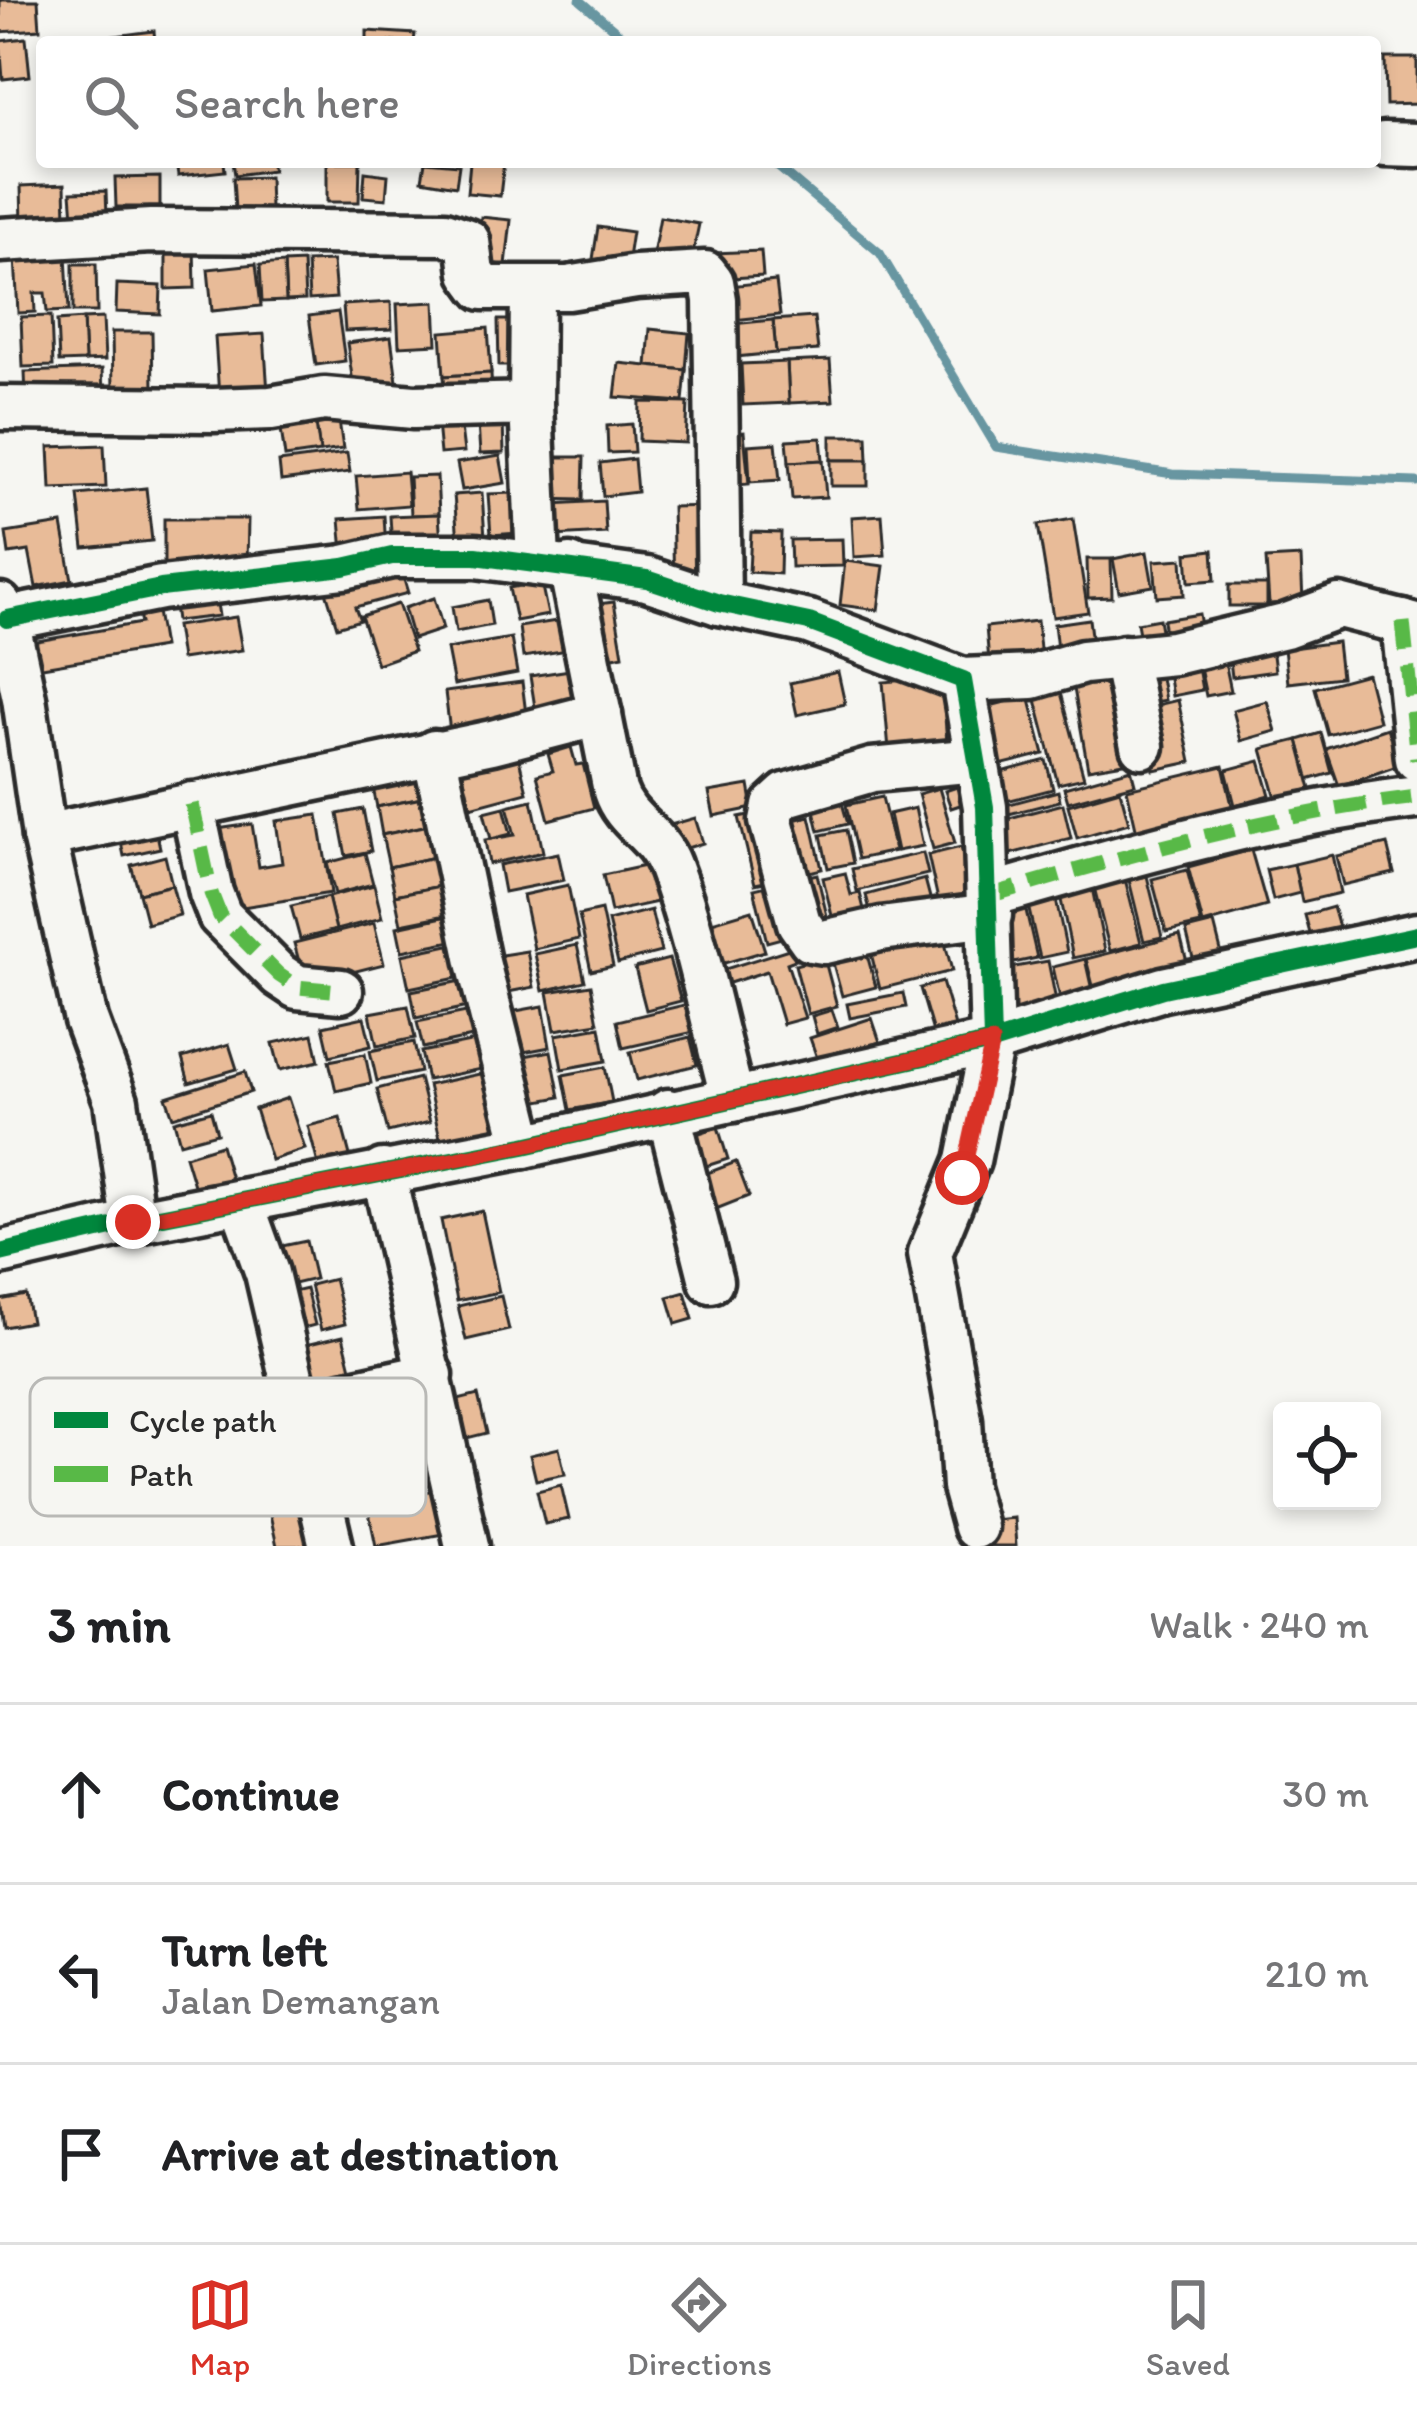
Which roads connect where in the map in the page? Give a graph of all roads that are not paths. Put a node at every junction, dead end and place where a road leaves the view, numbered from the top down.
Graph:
1 (0, 240) edge
2 (532, 290) junction
3 (531, 404) junction
4 (0, 408) edge
5 (554, 564) junction
6 (718, 603) junction
7 (3, 612) edge
8 (1410, 624) edge
9 (1124, 657) junction
10 (963, 680) junction
11 (600, 714) junction
12 (1142, 746) dead end
13 (434, 752) junction
14 (1417, 759) edge
15 (976, 760) junction
16 (1417, 797) edge
17 (193, 804) junction
18 (44, 836) junction
19 (989, 906) junction
20 (1417, 935) edge
21 (341, 992) dead end
22 (992, 1042) junction
23 (733, 1100) junction
24 (668, 1112) junction
25 (524, 1146) junction
26 (383, 1171) junction
27 (241, 1201) junction
28 (133, 1222) junction
29 (0, 1253) edge
30 (711, 1281) dead end
31 (431, 1375) junction
32 (291, 1378) edge
33 (417, 1378) edge
34 (324, 1516) edge
35 (975, 1527) dead end
36 (331, 1546) edge
37 (466, 1546) edge

1 - 2 street
2 - 3 street
2 - 6 street
3 - 4 street
3 - 5 street
5 - 6 street
5 - 7 street
5 - 11 street
6 - 10 street
7 - 18 street
8 - 9 street
8 - 14 street
9 - 10 street
9 - 12 street
10 - 15 street
11 - 13 street
11 - 23 street
13 - 17 street
13 - 25 street
15 - 19 street
15 - 19 street
16 - 19 street
17 - 18 street
17 - 21 street
18 - 28 street
19 - 22 street
20 - 22 street
22 - 23 street
22 - 35 street
23 - 24 street
24 - 25 street
24 - 30 street
25 - 26 street
26 - 27 street
26 - 31 street
27 - 28 street
27 - 32 street
28 - 29 street
31 - 33 street
31 - 37 street
34 - 36 street

